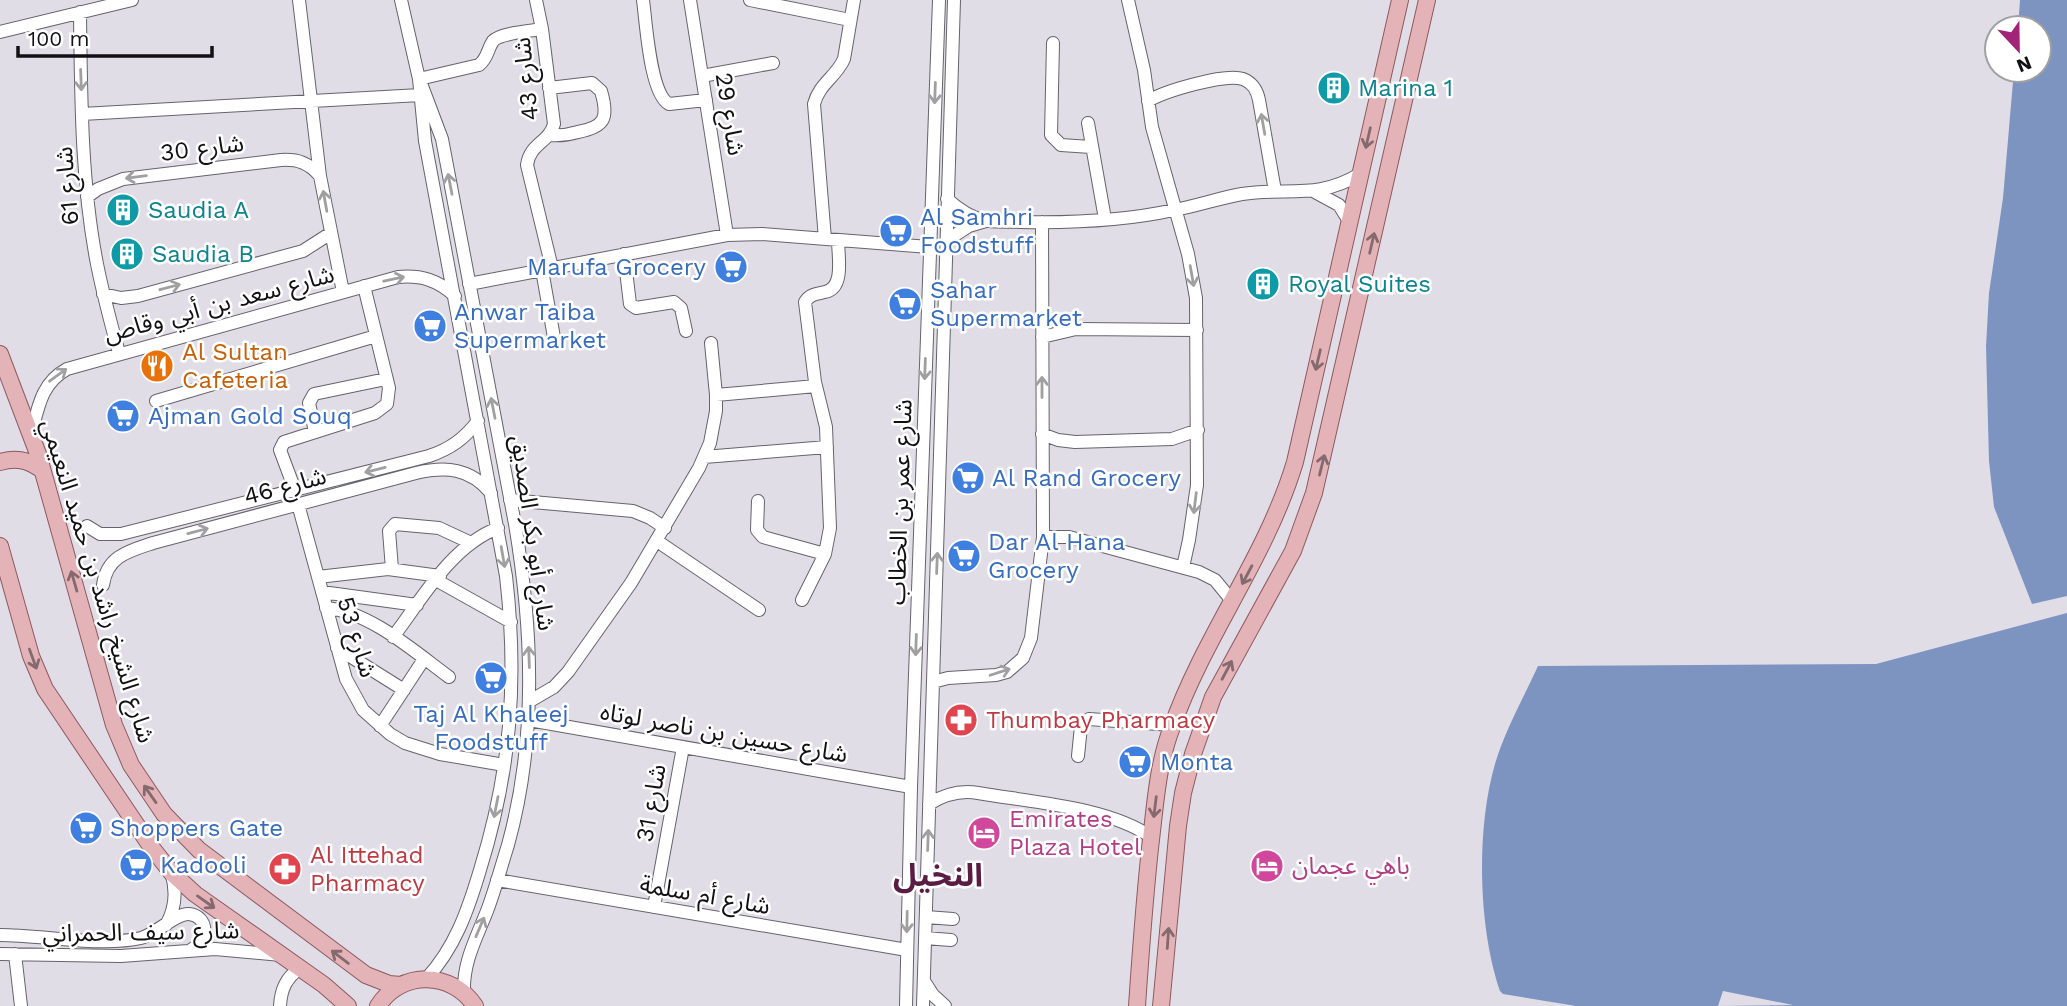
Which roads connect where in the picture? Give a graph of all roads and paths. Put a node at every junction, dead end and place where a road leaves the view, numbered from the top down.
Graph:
1 (132, 0) edge
2 (299, 0) edge
3 (401, 0) edge
4 (536, 0) edge
5 (643, 0) edge
6 (690, 0) edge
7 (750, 0) edge
8 (854, 0) edge
9 (939, 0) edge
10 (1128, 0) edge
11 (1400, 0) edge
12 (1426, 0) edge
13 (117, 2) edge
14 (955, 2) edge
15 (80, 12) junction
16 (850, 20) junction
17 (542, 29) junction
18 (0, 32) edge
19 (1053, 43) dead end
20 (936, 57) junction
21 (950, 57) junction
22 (773, 63) dead end
23 (702, 76) junction
24 (419, 79) junction
25 (549, 88) junction
26 (420, 94) junction
27 (706, 100) junction
28 (1148, 101) junction
29 (311, 102) junction
30 (82, 114) junction
31 (1088, 123) dead end
32 (549, 135) junction
33 (1091, 147) junction
34 (1360, 174) junction
35 (320, 176) junction
36 (1275, 191) junction
37 (1314, 191) junction
38 (87, 197) junction
39 (947, 199) junction
40 (1176, 210) junction
41 (1105, 219) junction
42 (987, 221) junction
43 (1349, 221) junction
44 (1042, 222) junction
45 (331, 233) junction
46 (727, 235) junction
47 (832, 240) junction
48 (946, 241) junction
49 (462, 247) junction
50 (929, 247) junction
51 (446, 251) junction
52 (624, 254) junction
53 (547, 269) junction
54 (469, 284) junction
55 (364, 286) junction
56 (343, 292) junction
57 (103, 294) junction
58 (455, 296) junction
59 (1197, 330) junction
60 (686, 331) dead end
61 (376, 337) junction
62 (1042, 337) junction
63 (711, 343) dead end
64 (555, 344) dead end
65 (120, 353) junction
66 (0, 354) edge
67 (386, 379) junction
68 (816, 386) junction
69 (716, 396) junction
70 (156, 401) dead end
71 (478, 421) junction
72 (1198, 430) junction
73 (315, 432) junction
74 (1042, 433) junction
75 (31, 435) junction
76 (827, 447) junction
77 (704, 457) junction
78 (0, 462) edge
79 (414, 467) junction
80 (42, 470) junction
81 (295, 490) junction
82 (491, 494) junction
83 (510, 500) junction
84 (758, 501) dead end
85 (298, 504) junction
86 (87, 526) dead end
87 (149, 527) junction
88 (498, 528) junction
89 (665, 528) junction
90 (1043, 537) junction
91 (657, 541) junction
92 (469, 542) junction
93 (153, 543) junction
94 (0, 546) edge
95 (825, 554) junction
96 (1183, 567) junction
97 (392, 569) junction
98 (318, 577) junction
99 (438, 578) junction
100 (103, 584) dead end
101 (322, 592) junction
102 (803, 600) dead end
103 (1233, 602) junction
104 (417, 605) junction
105 (326, 608) junction
106 (760, 610) dead end
107 (511, 622) junction
108 (393, 637) junction
109 (337, 648) junction
110 (424, 659) junction
111 (449, 677) dead end
112 (933, 682) junction
113 (404, 690) junction
114 (530, 702) junction
115 (914, 713) junction
116 (932, 713) junction
117 (529, 719) junction
118 (1172, 725) junction
119 (380, 726) junction
120 (683, 747) junction
121 (1078, 756) dead end
122 (504, 765) junction
123 (911, 787) junction
124 (929, 804) junction
125 (1151, 837) junction
126 (171, 872) junction
127 (908, 875) junction
128 (927, 876) junction
129 (497, 880) junction
130 (654, 907) junction
131 (926, 917) junction
132 (953, 919) dead end
133 (165, 926) junction
134 (0, 934) edge
135 (925, 938) junction
136 (951, 940) dead end
137 (189, 950) junction
138 (906, 950) junction
139 (0, 954) edge
140 (15, 954) junction
141 (282, 955) junction
142 (300, 968) junction
143 (426, 978) junction
144 (924, 981) junction
145 (324, 985) junction
146 (401, 985) junction
147 (464, 992) junction
148 (21, 1006) edge
149 (281, 1006) edge
150 (333, 1006) edge
151 (348, 1006) edge
152 (378, 1006) edge
153 (475, 1006) edge
154 (906, 1006) edge
155 (923, 1006) edge
156 (945, 1006) edge
157 (1137, 1006) edge
158 (1161, 1006) edge

1 - 13 street
2 - 29 street
3 - 24 street, شارع أبو بكر الصديق
4 - 17 street, شارع 43
5 - 27 street
6 - 23 street, شارع 29
7 - 16 street
8 - 16 street
9 - 20 street, شارع عمر بن الخطاب
10 - 28 street
11 -> 34 main road
158 -> 12 main road
13 - 15 street
14 - 21 street, شارع عمر بن الخطاب
15 - 18 street
15 -> 30 street, شارع 61
16 - 47 street
17 - 24 street
17 - 25 street, شارع 43
19 - 33 street
20 - 21 street
20 -> 50 street, شارع عمر بن الخطاب
21 - 39 street, شارع عمر بن الخطاب
22 - 23 street
23 - 27 street, شارع 29
24 - 26 street, شارع أبو بكر الصديق
49 -> 24 street, شارع أبو بكر الصديق
25 - 32 street, شارع 43
25 - 32 street
26 - 29 street
26 - 51 street, شارع أبو بكر الصديق
27 - 46 street, شارع 29
36 -> 28 street
28 - 40 street
29 - 30 street
29 - 35 street
30 - 38 street, شارع 61
31 - 33 street
32 - 53 street, شارع 43
33 - 41 street
34 - 37 street
34 - 43 main road
35 -> 38 street, شارع 30
45 -> 35 street
36 - 37 street
36 - 40 street
37 - 43 street
38 - 57 street, شارع 61
39 - 42 street
39 - 48 street, شارع عمر بن الخطاب
40 - 41 street
40 -> 59 street
41 - 44 street
42 - 44 street
42 - 48 street
43 -> 103 main road
44 - 62 street
45 - 56 street
57 -> 45 street
46 - 47 street
46 - 52 street
47 - 50 street
47 - 68 street
112 -> 48 street, شارع عمر بن الخطاب
49 - 51 street
49 - 54 street, شارع أبو بكر الصديق
50 -> 115 street, شارع عمر بن الخطاب
51 - 58 street, شارع أبو بكر الصديق
52 - 53 street
52 - 60 street
53 - 54 street
53 - 64 street, شارع 43
83 -> 54 street, شارع أبو بكر الصديق
55 - 56 street, شارع سعد بن أبي وقاص
55 -> 58 street, شارع سعد بن أبي وقاص
55 - 61 street
56 - 65 street, شارع سعد بن أبي وقاص
57 - 65 street, شارع 61
58 - 71 street, شارع أبو بكر الصديق
59 - 62 street
59 - 72 street
61 - 67 street
61 - 70 street
74 -> 62 street
63 - 69 street
75 -> 65 street, شارع سعد بن أبي وقاص
66 - 75 main road, شارع الشيخ راشد بن حميد النعيمي
67 - 73 street
67 - 73 street
68 - 69 street
68 - 76 street
69 - 77 street
71 - 79 street, شارع 46
71 - 82 street, شارع أبو بكر الصديق
72 - 74 street
72 -> 96 street
73 - 81 street
74 - 90 street
75 - 80 main road, شارع الشيخ راشد بن حميد النعيمي
76 - 77 street
76 - 95 street
77 - 89 street
78 - 80 main road
79 -> 81 street, شارع 46
79 - 82 street, شارع 46
79 - 85 street, شارع 46
146 -> 80 main road, شارع الشيخ راشد بن حميد النعيمي
81 - 87 street, شارع 46
82 - 88 street, شارع أبو بكر الصديق
83 - 89 street
114 -> 83 street, شارع أبو بكر الصديق
84 - 95 street
93 -> 85 street, شارع 46
85 - 98 street, شارع 53
86 - 87 street, شارع 46
87 - 93 street
88 - 92 street
88 -> 107 street, شارع أبو بكر الصديق
89 - 91 street
90 - 96 street
112 -> 90 street
91 - 106 street
91 - 114 street
92 - 97 street
92 - 99 street
93 - 100 street, شارع 46
94 -> 126 main road
95 - 102 street
96 - 103 street
97 - 98 street
97 - 99 street
98 - 101 street, شارع 53
99 - 104 street
99 - 107 street
101 - 104 street
101 - 105 street, شارع 53
103 - 118 main road
104 - 108 street
105 - 108 street
105 - 109 street, شارع 53
107 - 122 street, شارع أبو بكر الصديق
108 - 110 street
109 - 113 street
109 - 119 street, شارع 53
110 - 111 street
110 - 113 street
112 - 116 street, شارع عمر بن الخطاب
113 - 119 street
114 - 117 street, شارع أبو بكر الصديق
115 - 116 street
115 - 123 street, شارع عمر بن الخطاب
116 - 124 street, شارع عمر بن الخطاب
117 - 120 street, شارع حسين بن ناصر لوتاه
117 - 129 street, شارع أبو بكر الصديق
118 - 121 street
118 -> 125 main road
119 - 122 street, شارع 53
120 - 123 street, شارع حسين بن ناصر لوتاه
120 - 130 street, شارع 31
122 -> 143 street, شارع أبو بكر الصديق
123 - 127 street, شارع عمر بن الخطاب
124 - 125 street
128 -> 124 street, شارع عمر بن الخطاب
125 - 157 main road
126 - 133 street, شارع سيف الحمراني
126 -> 141 main road
127 - 128 street
127 -> 138 street, شارع عمر بن الخطاب
128 - 131 street, شارع عمر بن الخطاب
129 - 130 street, شارع أم سلمة
147 -> 129 street, شارع أبو بكر الصديق
130 - 138 street, شارع أم سلمة
131 - 132 street
131 - 135 street, شارع عمر بن الخطاب
133 - 134 street, شارع سيف الحمراني
133 - 137 street
135 - 136 street
135 - 144 street, شارع عمر بن الخطاب
137 - 140 street, شارع سيف الحمراني
137 - 141 street, شارع سيف الحمراني
138 - 154 street, شارع عمر بن الخطاب
139 - 140 street, شارع سيف الحمراني
140 - 148 street
141 - 142 main road
142 - 145 main road
142 - 149 street
143 - 146 main road
143 - 147 main road
144 - 155 street, شارع عمر بن الخطاب
144 - 156 street
145 - 150 street
145 - 151 main road
146 - 152 main road
147 - 153 main road

